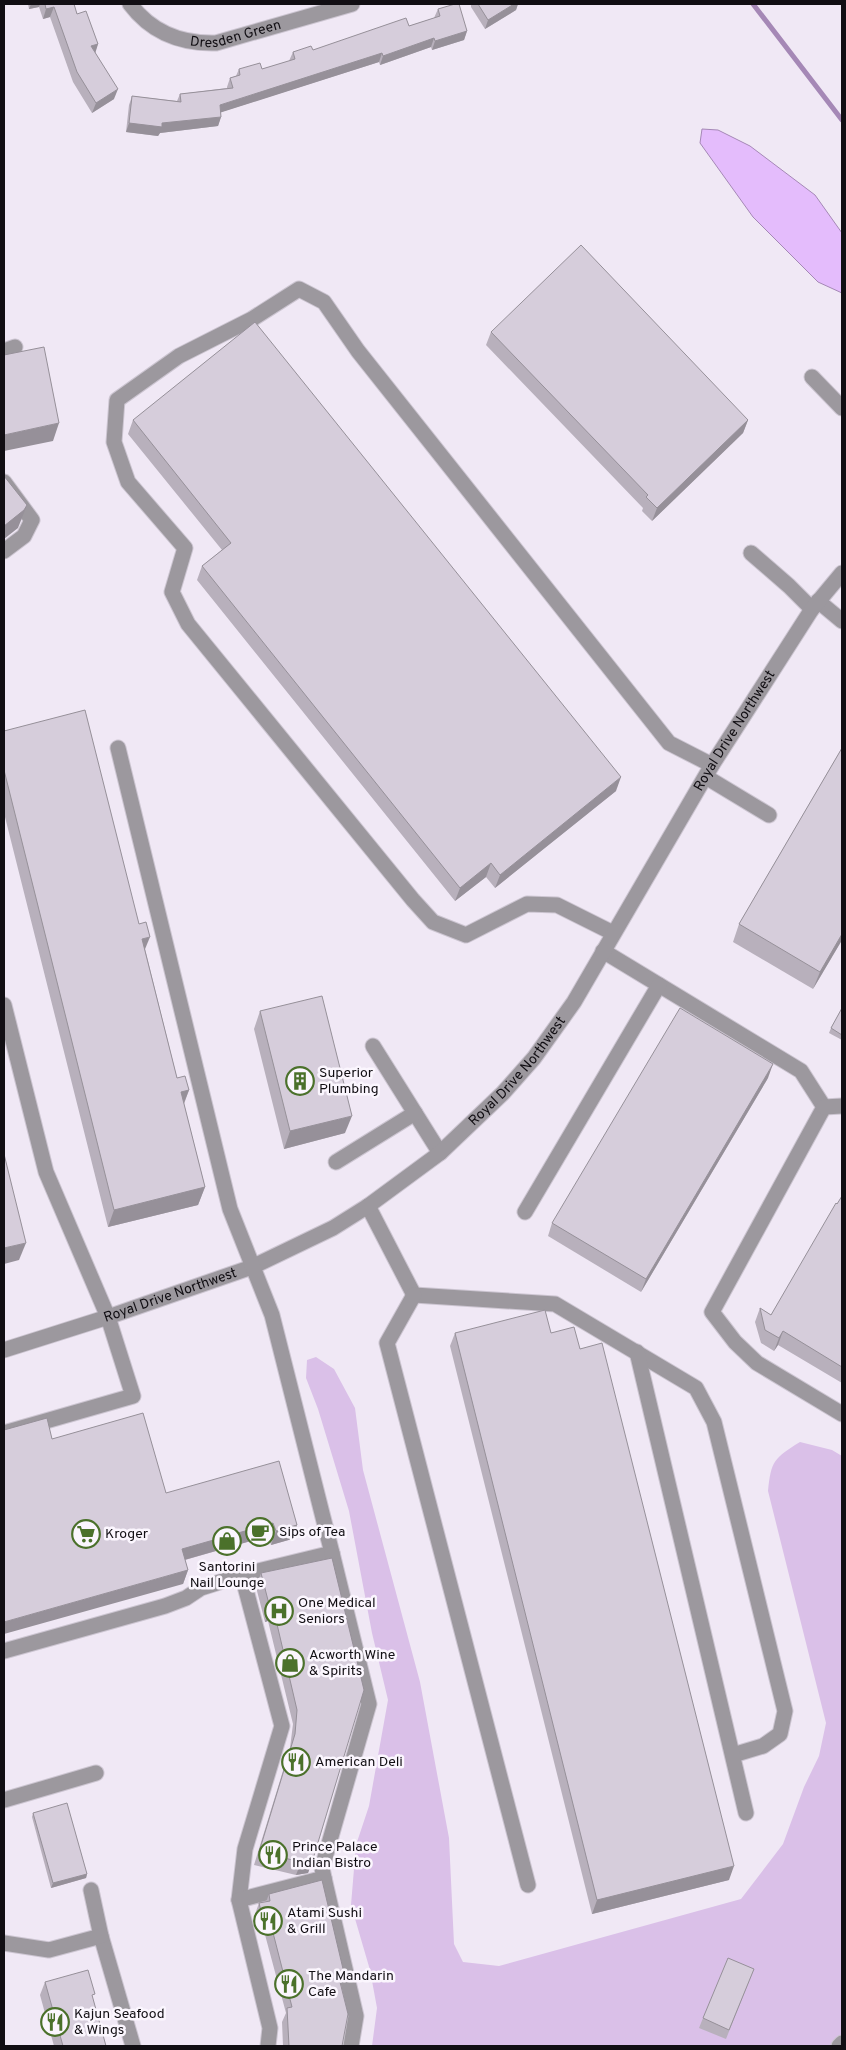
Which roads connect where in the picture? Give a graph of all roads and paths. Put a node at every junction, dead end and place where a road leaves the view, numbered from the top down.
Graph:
1 (130, 4) edge
2 (352, 4) edge
3 (812, 378) dead end
4 (842, 408) edge
5 (4, 482) edge
6 (4, 551) edge
7 (750, 554) dead end
8 (842, 573) edge
9 (815, 605) junction
10 (842, 621) edge
11 (118, 748) dead end
12 (709, 771) junction
13 (769, 816) dead end
14 (614, 934) junction
15 (603, 951) junction
16 (659, 985) junction
17 (4, 1005) edge
18 (373, 1046) dead end
19 (842, 1106) edge
20 (824, 1107) junction
21 (415, 1113) junction
22 (440, 1153) junction
23 (336, 1162) dead end
24 (368, 1206) junction
25 (525, 1212) dead end
26 (252, 1267) junction
27 (414, 1295) junction
28 (108, 1317) junction
29 (4, 1350) edge
30 (637, 1352) junction
31 (842, 1414) edge
32 (4, 1433) edge
33 (332, 1552) junction
34 (242, 1575) junction
35 (4, 1651) edge
36 (733, 1755) junction
37 (96, 1773) dead end
38 (4, 1800) edge
39 (746, 1812) dead end
40 (324, 1878) junction
41 (528, 1885) dead end
42 (92, 1890) dead end
43 (239, 1900) junction
44 (101, 1936) junction
45 (4, 1943) edge
46 (842, 2042) edge
47 (133, 2046) edge
48 (268, 2046) edge
49 (351, 2046) edge
50 (839, 2046) edge

1 - 2 street, Dresden Green
3 - 4 street
5 - 6 street
7 - 9 street
8 - 9 street, Royal Drive Northwest
9 - 10 street
9 - 12 street, Royal Drive Northwest
11 - 26 street
12 - 13 street
12 - 14 street, Royal Drive Northwest
12 - 14 street
14 - 15 street, Royal Drive Northwest
15 - 16 street
15 - 22 street, Royal Drive Northwest
16 - 20 street
16 - 25 street
17 - 28 street
18 - 21 street
19 - 20 street
20 - 31 street
21 - 22 street
21 - 23 street
22 - 24 street, Royal Drive Northwest
24 - 26 street, Royal Drive Northwest
24 - 27 street
26 - 28 street, Royal Drive Northwest
26 - 33 street
27 - 30 street
27 - 41 street
28 - 29 street, Royal Drive Northwest
28 - 32 street
30 - 36 street
30 - 36 street
33 - 34 street
33 - 40 street
34 - 35 street
34 - 43 street
36 - 39 street
37 - 38 street
40 - 43 street
40 - 49 street
42 - 44 street
43 - 48 street
44 - 45 street
44 - 47 street
46 - 50 street

